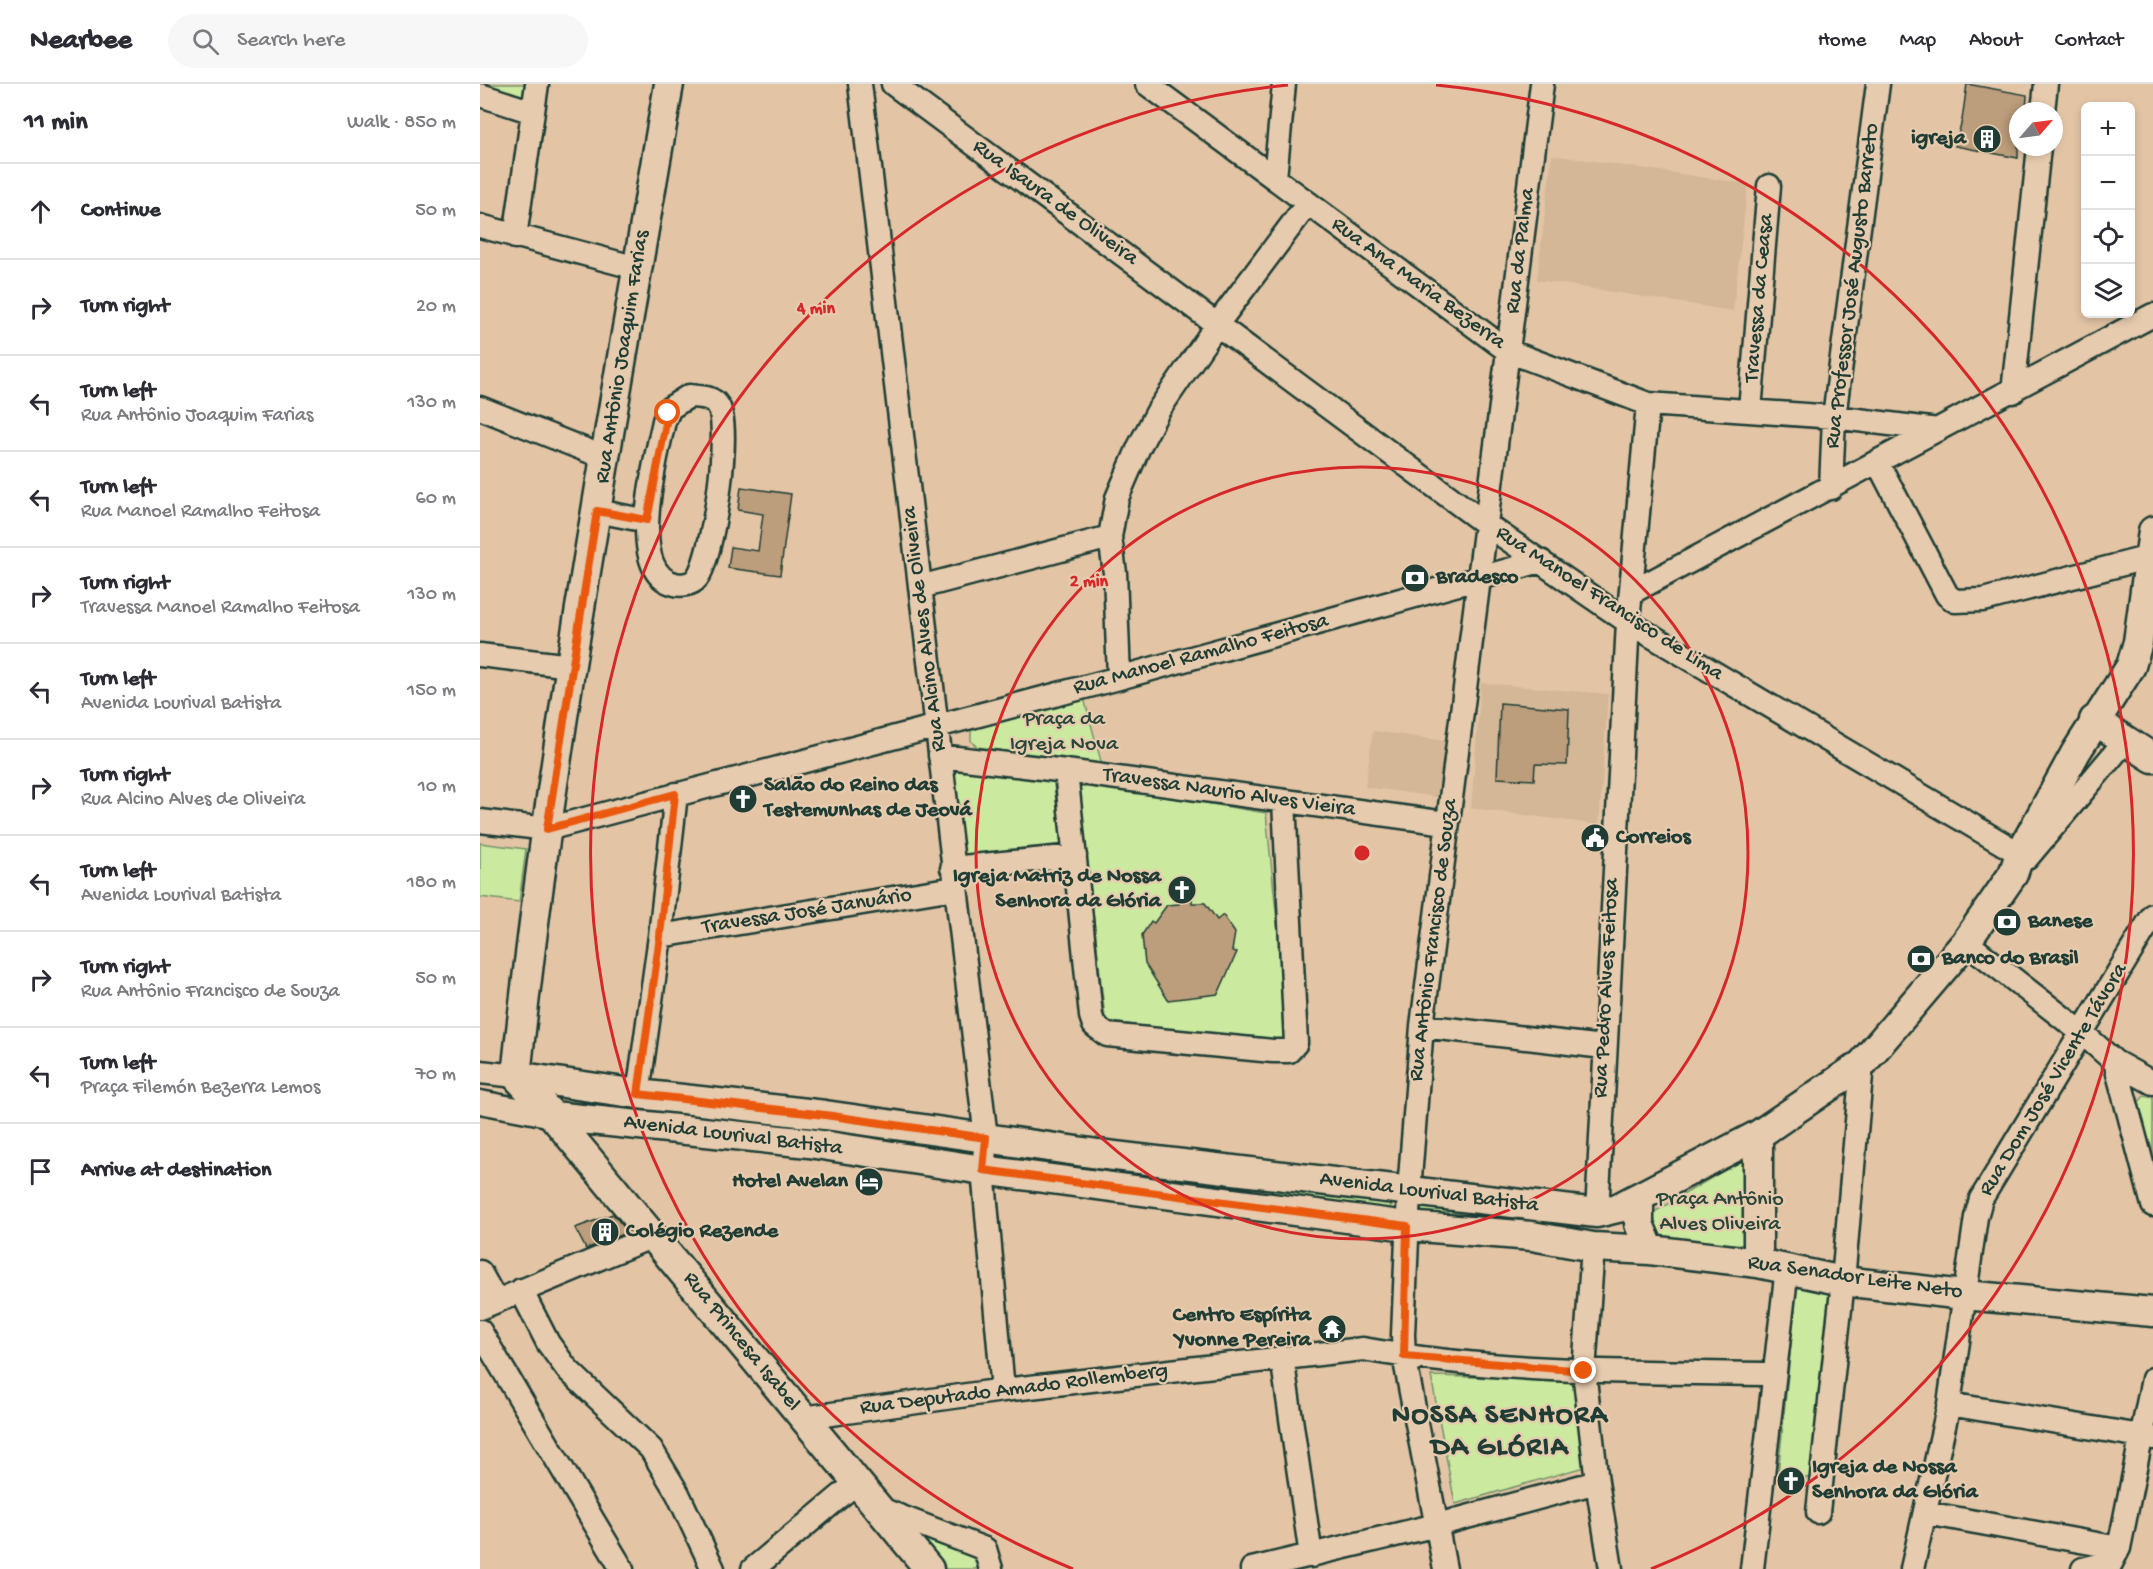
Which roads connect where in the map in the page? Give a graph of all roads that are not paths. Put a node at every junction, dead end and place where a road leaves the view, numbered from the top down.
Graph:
1 (537, 84) edge
2 (669, 84) edge
3 (860, 84) edge
4 (893, 84) edge
5 (1147, 84) edge
6 (1284, 84) edge
7 (1542, 84) edge
8 (1878, 84) edge
9 (2046, 84) edge
10 (480, 95) edge
11 (2044, 102) edge
12 (534, 112) junction
13 (2038, 156) edge
14 (1275, 178) junction
15 (1770, 186) dead end
16 (1308, 203) junction
17 (480, 226) edge
18 (515, 237) junction
19 (637, 268) junction
20 (2153, 315) edge
21 (1218, 323) junction
22 (1508, 351) junction
23 (2013, 392) junction
24 (1648, 404) junction
25 (480, 408) edge
26 (1750, 410) junction
27 (1834, 417) junction
28 (1938, 430) junction
29 (606, 458) junction
30 (1878, 463) junction
31 (1831, 488) junction
32 (597, 511) junction
33 (647, 520) junction
34 (1487, 525) junction
35 (1110, 537) junction
36 (2152, 544) edge
37 (1540, 561) junction
38 (1480, 578) junction
39 (920, 587) junction
40 (1632, 592) junction
41 (2148, 615) edge
42 (1628, 622) junction
43 (480, 655) edge
44 (571, 666) junction
45 (1119, 678) junction
46 (2094, 720) junction
47 (936, 725) junction
48 (2125, 741) junction
49 (940, 756) junction
50 (2153, 758) edge
51 (1065, 771) junction
52 (675, 794) junction
53 (1284, 801) junction
54 (480, 821) edge
55 (1446, 823) junction
56 (547, 829) junction
57 (1076, 856) junction
58 (2020, 862) junction
59 (953, 878) junction
60 (2153, 915) edge
61 (660, 936) junction
62 (1966, 942) junction
63 (1422, 1026) junction
64 (2080, 1032) junction
65 (1604, 1047) junction
66 (2115, 1062) junction
67 (1862, 1064) junction
68 (480, 1072) edge
69 (516, 1076) junction
70 (2153, 1083) edge
71 (638, 1094) junction
72 (480, 1102) edge
73 (553, 1116) junction
74 (1758, 1135) junction
75 (986, 1138) junction
76 (1098, 1154) junction
77 (983, 1170) junction
78 (1261, 1174) junction
79 (1094, 1184) junction
80 (1409, 1191) junction
81 (1639, 1199) junction
82 (2153, 1204) edge
83 (1258, 1207) junction
84 (1597, 1213) junction
85 (1407, 1226) junction
86 (653, 1236) junction
87 (1593, 1247) junction
88 (1650, 1250) junction
89 (1758, 1263) junction
90 (1787, 1268) junction
91 (480, 1272) edge
92 (1843, 1281) junction
93 (521, 1290) junction
94 (1964, 1295) junction
95 (488, 1304) edge
96 (2153, 1312) edge
97 (480, 1331) edge
98 (1404, 1356) junction
99 (1282, 1357) junction
100 (1584, 1371) junction
101 (1774, 1374) junction
102 (2153, 1379) edge
103 (1003, 1390) junction
104 (1949, 1404) junction
105 (803, 1418) junction
106 (2148, 1437) edge
107 (1597, 1482) junction
108 (856, 1483) junction
109 (878, 1508) junction
110 (1818, 1512) dead end
111 (1926, 1513) junction
112 (1437, 1525) junction
113 (1327, 1559) edge
114 (2113, 1560) edge
115 (622, 1569) edge
116 (713, 1569) edge
117 (753, 1569) edge
118 (929, 1569) edge
119 (991, 1569) edge
120 (1252, 1569) edge
121 (1445, 1569) edge
122 (1611, 1569) edge
123 (1752, 1569) edge
124 (1912, 1569) edge
125 (2083, 1569) edge

1 - 12 street
2 - 19 main road, Rua Antônio Joaquim Farias
3 - 39 street, Rua Alcino Alves de Oliveira
4 - 21 street, Rua Isaura de Oliveira
5 - 14 street, Rua Ana Maria Bezerra
6 - 14 street
7 - 22 street, Rua da Palma
8 - 27 street, Rua Professor José Augusto Barreto
9 - 11 street
10 - 12 street
12 - 18 street
13 - 23 street
14 - 16 street, Rua Ana Maria Bezerra
15 - 26 street, Travessa da Ceasa
16 - 21 street
16 - 22 street, Rua Ana Maria Bezerra
17 - 18 street
18 - 19 street
19 - 29 main road, Rua Antônio Joaquim Farias
20 - 23 street
21 - 34 street, Rua Manoel Francisco de Lima
21 - 35 street
22 - 24 street, Rua Ana Maria Bezerra
22 - 34 street, Rua da Palma
23 - 28 street
24 - 26 street, Rua Ana Maria Bezerra
24 - 40 street, Rua Pedro Alves Feitosa
25 - 29 street
26 - 27 street, Rua Ana Maria Bezerra
27 - 28 street, Rua Ana Maria Bezerra
27 - 31 street, Rua Professor José Augusto Barreto
28 - 30 street
29 - 32 main road, Rua Antônio Joaquim Farias
30 - 31 street
30 - 36 street
31 - 40 street
32 - 33 street
32 - 44 main road, Rua Antônio Joaquim Farias
33 - 33 street
34 - 37 street, Rua Manoel Francisco de Lima
34 - 38 street, Rua Antônio Francisco de Souza
35 - 39 street
35 - 45 street
36 - 41 main road
37 - 38 street, Rua Manoel Ramalho Feitosa
37 - 42 street, Rua Manoel Francisco de Lima
38 - 45 street, Rua Manoel Ramalho Feitosa
38 - 55 street, Rua Antônio Francisco de Souza
39 - 47 street, Rua Alcino Alves de Oliveira
40 - 42 street, Rua Pedro Alves Feitosa
41 - 46 main road
42 - 58 street, Rua Manoel Francisco de Lima
42 - 65 street, Rua Pedro Alves Feitosa
43 - 44 street
44 - 56 main road, Rua Antônio Joaquim Farias
45 - 47 street, Rua Manoel Ramalho Feitosa
46 - 48 main road
46 - 58 main road
47 - 49 street, Rua Alcino Alves de Oliveira
47 - 52 street, Rua Manoel Ramalho Feitosa
48 - 50 main road
48 - 58 street
49 - 51 street, Travessa Naurio Alves Vieira
49 - 59 street, Rua Alcino Alves de Oliveira
51 - 53 street, Travessa Naurio Alves Vieira
51 - 57 street
52 - 56 street, Rua Manoel Ramalho Feitosa
52 - 61 street
53 - 55 street, Travessa Naurio Alves Vieira
53 - 57 street
54 - 56 street
55 - 63 street, Rua Antônio Francisco de Souza
56 - 69 main road, Rua Antônio Joaquim Farias
57 - 59 street, Travessa José Januário
58 - 62 main road
59 - 61 street, Travessa José Januário
59 - 75 street, Rua Alcino Alves de Oliveira
60 - 64 street, Rua Dom José Vicente Távora
61 - 71 street
62 - 64 street
62 - 67 main road
63 - 65 street
63 - 80 street, Rua Antônio Francisco de Souza
64 - 66 street
64 - 94 street, Rua Dom José Vicente Távora
65 - 84 street, Rua Pedro Alves Feitosa
66 - 70 street
66 - 82 street
67 - 74 main road
67 - 92 street
68 - 69 street, Avenida Lourival Batista
69 - 71 main road, Avenida Lourival Batista
69 - 73 main road
71 - 75 main road, Avenida Lourival Batista
72 - 73 street, Avenida Lourival Batista
73 - 77 main road, Avenida Lourival Batista
73 - 86 main road, Rua Princesa Isabel
74 - 81 main road
74 - 89 main road
75 - 76 main road, Avenida Lourival Batista
75 - 77 street, Rua Alcino Alves de Oliveira
76 - 78 main road, Avenida Lourival Batista
76 - 79 street
77 - 79 main road, Avenida Lourival Batista
77 - 103 street, Rua Alcino Alves de Oliveira
78 - 80 main road, Avenida Lourival Batista
78 - 83 street
79 - 83 main road, Avenida Lourival Batista
80 - 84 main road, Avenida Lourival Batista
80 - 85 street, Rua Antônio Francisco de Souza
81 - 84 main road
81 - 88 main road
83 - 85 main road, Avenida Lourival Batista
85 - 87 main road, Avenida Lourival Batista
85 - 98 street, Rua Antônio Francisco de Souza
86 - 93 street
86 - 105 main road, Rua Princesa Isabel
87 - 88 main road, Rua Senador Leite Neto
87 - 100 street
88 - 89 main road, Rua Senador Leite Neto
89 - 90 main road, Rua Senador Leite Neto
90 - 92 main road, Rua Senador Leite Neto
90 - 101 street
91 - 95 street
92 - 94 main road, Rua Senador Leite Neto
92 - 110 street
93 - 95 street
93 - 116 street
94 - 96 main road, Rua Senador Leite Neto
94 - 104 street, Rua Dom José Vicente Távora
97 - 115 street
98 - 99 street, Rua Deputado Amado Rollemberg
98 - 100 street, Rua Deputado Amado Rollemberg
98 - 112 street, Rua Antônio Francisco de Souza
99 - 103 street, Rua Deputado Amado Rollemberg
99 - 113 street
100 - 101 street, Rua Deputado Amado Rollemberg
100 - 107 street
101 - 123 street
102 - 106 street
103 - 105 street, Rua Deputado Amado Rollemberg
104 - 106 street
104 - 111 street, Rua Dom José Vicente Távora
105 - 108 main road, Rua Princesa Isabel
106 - 114 street
107 - 112 street
107 - 122 street
108 - 109 main road, Rua Princesa Isabel
108 - 117 street
109 - 118 main road, Rua Princesa Isabel
109 - 119 street
111 - 114 street
111 - 124 street, Rua Dom José Vicente Távora
112 - 113 street
112 - 121 street, Rua Antônio Francisco de Souza
113 - 120 street
114 - 125 street

